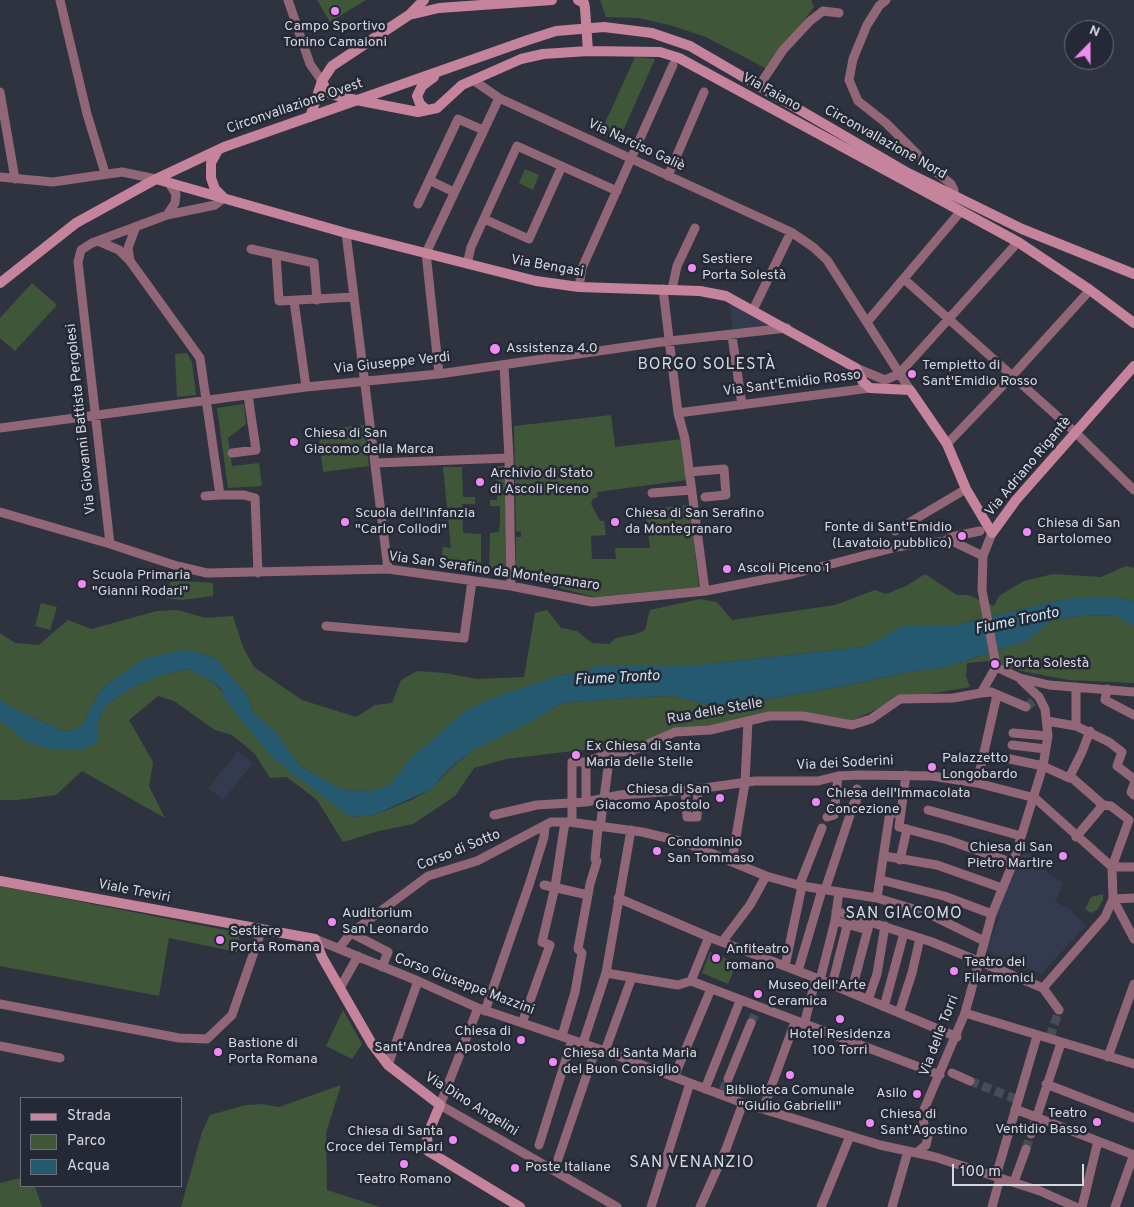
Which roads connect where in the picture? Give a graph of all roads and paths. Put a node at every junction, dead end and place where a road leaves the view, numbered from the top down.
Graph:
1 (60, 0) edge
2 (288, 0) edge
3 (424, 0) edge
4 (552, 0) edge
5 (578, 0) edge
6 (886, 0) edge
7 (514, 1) edge
8 (468, 2) edge
9 (839, 13) dead end
10 (409, 15) junction
11 (627, 28) joint
12 (588, 48) junction
13 (673, 65) dead end
14 (443, 71) junction
15 (473, 80) junction
16 (322, 81) junction
17 (759, 86) junction
18 (0, 92) edge
19 (704, 92) dead end
20 (499, 98) junction
21 (357, 100) junction
22 (427, 110) junction
23 (310, 117) junction
24 (484, 130) junction
25 (218, 150) junction
26 (631, 159) junction
27 (562, 166) junction
28 (104, 173) junction
29 (668, 176) junction
30 (0, 177) edge
31 (14, 179) junction
32 (156, 179) junction
33 (429, 180) junction
34 (169, 183) junction
35 (617, 190) junction
36 (454, 192) junction
37 (954, 196) junction
38 (224, 198) junction
39 (418, 204) dead end
40 (961, 211) junction
41 (167, 215) junction
42 (484, 219) junction
43 (694, 228) dead end
44 (135, 229) junction
45 (791, 232) junction
46 (346, 233) junction
47 (98, 241) junction
48 (1018, 242) junction
49 (251, 249) dead end
50 (426, 253) junction
51 (276, 255) junction
52 (130, 261) junction
53 (467, 264) junction
54 (1134, 274) edge
55 (904, 279) junction
56 (0, 283) edge
57 (578, 287) junction
58 (667, 289) junction
59 (1090, 290) junction
60 (354, 297) junction
61 (317, 300) junction
62 (294, 302) junction
63 (753, 310) junction
64 (948, 320) junction
65 (867, 322) junction
66 (1134, 323) edge
67 (787, 328) junction
68 (732, 336) junction
69 (670, 341) junction
70 (504, 365) junction
71 (1134, 366) edge
72 (856, 368) junction
73 (439, 374) junction
74 (899, 374) junction
75 (1012, 376) junction
76 (365, 380) junction
77 (306, 387) junction
78 (870, 388) junction
79 (910, 390) junction
80 (248, 395) junction
81 (207, 400) junction
82 (742, 405) junction
83 (678, 413) junction
84 (95, 416) junction
85 (0, 428) edge
86 (1075, 432) junction
87 (947, 444) junction
88 (232, 453) dead end
89 (509, 458) junction
90 (375, 463) junction
91 (689, 472) junction
92 (1132, 485) edge
93 (966, 489) junction
94 (652, 493) dead end
95 (692, 494) junction
96 (205, 496) dead end
97 (220, 496) junction
98 (705, 497) dead end
99 (0, 512) edge
100 (895, 531) dead end
101 (980, 531) dead end
102 (992, 533) junction
103 (945, 542) junction
104 (110, 544) junction
105 (983, 556) junction
106 (388, 569) junction
107 (258, 573) junction
108 (472, 580) junction
109 (511, 586) junction
110 (705, 591) junction
111 (326, 626) dead end
112 (996, 664) junction
113 (1020, 678) junction
114 (1076, 687) junction
115 (1107, 689) junction
116 (1134, 692) edge
117 (981, 693) junction
118 (996, 695) junction
119 (1026, 707) dead end
120 (1134, 715) edge
121 (748, 721) junction
122 (1047, 721) junction
123 (1076, 726) junction
124 (1090, 730) junction
125 (1013, 733) dead end
126 (1048, 736) junction
127 (1012, 745) dead end
128 (1046, 749) junction
129 (610, 753) junction
130 (1010, 759) dead end
131 (586, 762) junction
132 (1043, 766) junction
133 (906, 775) junction
134 (838, 776) junction
135 (1070, 776) junction
136 (1134, 779) edge
137 (745, 783) junction
138 (977, 783) junction
139 (1134, 784) edge
140 (698, 788) junction
141 (685, 790) junction
142 (857, 790) dead end
143 (1134, 794) edge
144 (1035, 798) junction
145 (837, 799) junction
146 (603, 800) junction
147 (572, 802) junction
148 (586, 802) junction
149 (854, 803) junction
150 (1104, 805) junction
151 (928, 810) dead end
152 (900, 814) junction
153 (494, 815) dead end
154 (829, 816) dead end
155 (568, 822) junction
156 (545, 826) junction
157 (599, 828) junction
158 (822, 828) dead end
159 (903, 828) junction
160 (631, 830) junction
161 (1021, 836) junction
162 (1076, 837) junction
163 (884, 856) junction
164 (900, 860) junction
165 (732, 861) junction
166 (1013, 863) junction
167 (1134, 866) edge
168 (1112, 867) junction
169 (766, 876) junction
170 (0, 880) edge
171 (881, 880) junction
172 (544, 885) dead end
173 (800, 886) junction
174 (555, 887) junction
175 (1002, 888) junction
176 (823, 890) junction
177 (839, 892) junction
178 (588, 895) junction
179 (618, 898) junction
180 (877, 898) junction
181 (1134, 898) edge
182 (1113, 899) junction
183 (836, 911) junction
184 (992, 914) junction
185 (835, 921) junction
186 (847, 926) junction
187 (869, 926) junction
188 (885, 926) junction
189 (258, 928) junction
190 (351, 933) junction
191 (904, 933) junction
192 (709, 937) junction
193 (920, 938) junction
194 (315, 939) junction
195 (1134, 939) edge
196 (984, 941) junction
197 (722, 942) junction
198 (339, 948) junction
199 (358, 956) junction
200 (980, 963) junction
201 (785, 966) junction
202 (382, 967) junction
203 (798, 971) junction
204 (606, 973) junction
205 (632, 977) junction
206 (818, 979) junction
207 (418, 981) junction
208 (691, 981) junction
209 (1134, 984) edge
210 (832, 985) junction
211 (340, 988) junction
212 (1043, 988) junction
213 (711, 989) junction
214 (851, 993) junction
215 (868, 1000) junction
216 (741, 1001) junction
217 (0, 1004) edge
218 (884, 1007) junction
219 (482, 1009) junction
220 (1060, 1009) dead end
221 (899, 1013) junction
222 (965, 1014) junction
223 (522, 1023) junction
224 (751, 1023) tunnel mouth
225 (799, 1023) junction
226 (562, 1036) junction
227 (1037, 1036) junction
228 (956, 1037) junction
229 (572, 1040) junction
230 (583, 1043) junction
231 (1062, 1043) junction
232 (0, 1046) edge
233 (596, 1048) junction
234 (606, 1051) junction
235 (1108, 1056) junction
236 (60, 1058) dead end
237 (1134, 1064) edge
238 (388, 1065) junction
239 (945, 1072) junction
240 (674, 1077) junction
241 (728, 1079) tunnel mouth
242 (970, 1081) tunnel mouth
243 (690, 1083) junction
244 (1046, 1084) junction
245 (705, 1089) junction
246 (743, 1103) junction
247 (440, 1105) junction
248 (763, 1109) junction
249 (1015, 1109) junction
250 (1037, 1116) junction
251 (1134, 1118) edge
252 (1031, 1134) tunnel mouth
253 (850, 1136) junction
254 (1098, 1140) junction
255 (539, 1145) dead end
256 (1026, 1149) tunnel mouth
257 (912, 1152) junction
258 (1134, 1154) edge
259 (558, 1159) dead end
260 (998, 1177) junction
261 (1014, 1182) junction
262 (893, 1205) edge
263 (520, 1207) edge
264 (617, 1207) edge
265 (651, 1207) edge
266 (700, 1207) edge
267 (820, 1207) edge
268 (992, 1207) edge
269 (1076, 1207) edge
270 (1082, 1207) edge
271 (1115, 1207) edge

1 - 28 street
2 - 16 street
3 - 10 street
4 - 7 street
5 - 12 street
6 - 37 street
7 - 8 street
8 - 10 street
9 - 17 street
10 - 16 street
11 - 14 street, Circonvallazione Ovest
11 - 17 street, Circonvallazione Nord
12 - 15 street, Via Faiano
12 - 40 street, Via Faiano
13 - 26 street
14 - 21 street, Circonvallazione Ovest
14 - 22 street
15 - 20 street, Via Narciso Galiè
15 - 22 street, Via Faiano
16 - 21 street
16 - 23 street
17 - 37 street, Circonvallazione Nord
18 - 31 street
19 - 29 street
20 - 24 street
20 - 26 street, Via Narciso Galiè
21 - 22 street
21 - 23 street, Circonvallazione Ovest
23 - 25 street, Circonvallazione Ovest
24 - 33 street
24 - 36 street
25 - 32 street, Circonvallazione Ovest
25 - 38 street
26 - 29 street, Via Narciso Galiè
26 - 35 street
27 - 35 street
27 - 42 street
27 - 42 street
28 - 31 street
28 - 32 street
29 - 45 street, Via Narciso Galiè
30 - 31 street
32 - 34 street, Via Bengasi
32 - 56 street, Circonvallazione Ovest
33 - 36 street
33 - 39 street
34 - 38 street, Via Bengasi
34 - 41 street
35 - 57 street
36 - 50 street
37 - 54 street, Circonvallazione Nord
38 - 41 street
38 - 46 street, Via Bengasi
40 - 48 street, Via Faiano
40 - 55 street
41 - 44 street
42 - 53 street
43 - 58 street
44 - 47 street
44 - 52 street
45 - 63 street
45 - 65 street, Via Narciso Galiè
46 - 50 street, Via Bengasi
46 - 60 street
47 - 52 street
47 - 84 street, Via Giovanni Battista Pergolesi
48 - 59 street, Via Faiano
48 - 64 street
49 - 51 street
50 - 53 street, Via Bengasi
50 - 73 street
51 - 61 street
51 - 62 street
52 - 81 street
53 - 57 street, Via Bengasi
55 - 64 street
55 - 65 street
57 - 58 street, Via Bengasi
58 - 63 street, Via Bengasi
58 - 69 street
59 - 66 street, Via Faiano
59 - 75 street
60 - 61 street
60 - 76 street
61 - 62 street
62 - 77 street
63 - 67 street, Via Bengasi
64 - 74 street
64 - 75 street
65 - 74 street, Via Narciso Galiè
67 - 68 street, Via Giuseppe Verdi
67 - 72 street, Via Bengasi
68 - 69 street, Via Giuseppe Verdi
68 - 82 street
69 - 70 street, Via Giuseppe Verdi
69 - 83 street
70 - 73 street, Via Giuseppe Verdi
70 - 89 street
71 - 86 street, Via Adriano Rigantè
72 - 74 street, Via Bengasi
72 - 78 street, Via Bengasi
73 - 76 street, Via Giuseppe Verdi
74 - 79 street, Via Narciso Galiè
75 - 86 street
75 - 87 street
76 - 77 street, Via Giuseppe Verdi
76 - 90 street
77 - 80 street, Via Giuseppe Verdi
78 - 79 street, Via Sant'Emidio Rosso
78 - 82 street, Via Sant'Emidio Rosso
79 - 87 street
80 - 81 street, Via Giuseppe Verdi
80 - 88 street
81 - 84 street, Via Giuseppe Verdi
81 - 97 street
82 - 83 street, Via Sant'Emidio Rosso
83 - 91 street
84 - 85 street, Via Giuseppe Verdi
84 - 104 street, Via Giovanni Battista Pergolesi
86 - 92 street
86 - 102 street, Via Adriano Rigantè
87 - 93 street
89 - 90 street
89 - 109 street
90 - 106 street
91 - 95 street
91 - 98 street
93 - 100 street
93 - 102 street
94 - 95 street
95 - 110 street
96 - 97 street
97 - 107 street
99 - 104 street, Via San Serafino da Montegranaro
101 - 103 street
102 - 105 street, Via Adriano Rigantè
103 - 105 street, Via San Serafino da Montegranaro
103 - 110 street, Via San Serafino da Montegranaro
104 - 107 street, Via San Serafino da Montegranaro
105 - 112 street, Via Adriano Rigantè
106 - 107 street, Via San Serafino da Montegranaro
106 - 108 street, Via San Serafino da Montegranaro
108 - 109 street, Via San Serafino da Montegranaro
108 - 111 street
109 - 110 street, Via San Serafino da Montegranaro
112 - 113 street
112 - 117 street
113 - 114 street
113 - 122 street, Via delle Torri
114 - 115 street
114 - 123 street
115 - 116 street
115 - 120 street
117 - 118 street, Rua delle Stelle
117 - 121 street, Rua delle Stelle
118 - 119 street, Rua delle Stelle
118 - 138 street
121 - 129 street, Rua delle Stelle
121 - 137 street
122 - 123 street
122 - 126 street, Via delle Torri
123 - 124 street
124 - 135 street
124 - 136 street
125 - 126 street
126 - 128 street, Via delle Torri
127 - 128 street
128 - 132 street, Via delle Torri
129 - 131 street, Rua delle Stelle
129 - 146 street
130 - 132 street
131 - 147 street, Rua delle Stelle
131 - 148 street
132 - 135 street
132 - 144 street, Via delle Torri
133 - 134 street, Via dei Soderini
133 - 138 street, Via dei Soderini
133 - 152 street
134 - 137 street, Via dei Soderini
134 - 145 street
135 - 150 street
137 - 140 street, Via dei Soderini
137 - 165 street
138 - 144 street, Via dei Soderini
139 - 143 street
140 - 141 street, Via dei Soderini
140 - 141 street
141 - 146 street, Via dei Soderini
142 - 149 street
144 - 161 street, Via delle Torri
144 - 162 street
145 - 149 street
145 - 154 street
146 - 148 street, Via dei Soderini
146 - 157 street
147 - 148 street, Via dei Soderini
147 - 153 street, Via dei Soderini
147 - 155 street, Rua delle Stelle
149 - 176 street
150 - 162 street
150 - 168 street
151 - 161 street
152 - 159 street
152 - 163 street
155 - 156 street, Corso di Sotto
155 - 157 street, Corso di Sotto
155 - 174 street, Rua delle Stelle
156 - 190 street, Corso di Sotto
156 - 219 street
157 - 160 street, Corso di Sotto
157 - 178 street
158 - 173 street
159 - 164 street
159 - 166 street
160 - 165 street, Corso di Sotto
160 - 179 street
161 - 166 street, Via delle Torri
162 - 168 street
163 - 164 street
163 - 171 street
164 - 175 street
165 - 169 street, Corso di Sotto
166 - 175 street, Via delle Torri
167 - 168 street
168 - 182 street
169 - 173 street, Corso di Sotto
169 - 197 street
170 - 189 street, Viale Treviri
171 - 180 street
171 - 184 street
172 - 174 street
173 - 176 street, Corso di Sotto
173 - 201 street
174 - 178 street
174 - 223 street, Rua delle Stelle
175 - 184 street, Via delle Torri
176 - 177 street, Corso di Sotto
176 - 203 street
177 - 180 street, Corso di Sotto
177 - 183 street
178 - 226 street
179 - 192 street
179 - 204 street
180 - 196 street, Corso di Sotto
181 - 182 street
182 - 195 street
182 - 212 street
183 - 185 street
183 - 187 street
184 - 196 street, Via delle Torri
185 - 186 street
185 - 206 street
186 - 187 street
186 - 210 street
187 - 188 street
187 - 214 street
188 - 191 street
188 - 215 street
189 - 194 street, Viale Treviri
189 - 217 street
190 - 198 street, Corso di Sotto
190 - 202 street
191 - 193 street
191 - 218 street
192 - 197 street
192 - 208 street
193 - 200 street
193 - 221 street
194 - 198 street, Corso Giuseppe Mazzini
194 - 211 street, Via Dino Angelini
196 - 200 street, Via delle Torri
197 - 201 street
198 - 199 street, Corso Giuseppe Mazzini
199 - 202 street, Corso Giuseppe Mazzini
199 - 211 street
200 - 212 street
200 - 222 street, Via delle Torri
201 - 203 street
202 - 207 street, Corso Giuseppe Mazzini
203 - 206 street
204 - 205 street
204 - 230 street
205 - 208 street
205 - 234 street
206 - 210 street
206 - 225 street
207 - 219 street, Corso Giuseppe Mazzini
207 - 238 street
208 - 213 street
209 - 235 street
210 - 214 street
211 - 238 street, Via Dino Angelini
212 - 220 street
213 - 216 street
213 - 240 street
214 - 215 street
215 - 218 street
216 - 225 street
216 - 245 street
218 - 221 street
219 - 223 street, Corso Giuseppe Mazzini
219 - 247 street
221 - 228 street
222 - 227 street
222 - 228 street, Via delle Torri
223 - 226 street, Corso Giuseppe Mazzini
224 - 241 street
225 - 239 street
225 - 248 street
226 - 229 street, Corso Giuseppe Mazzini
227 - 231 street
227 - 249 street
228 - 239 street, Via delle Torri
229 - 230 street, Corso Giuseppe Mazzini
229 - 255 street
230 - 233 street, Corso Giuseppe Mazzini
231 - 235 street
231 - 244 street
232 - 236 street
233 - 234 street, Corso Giuseppe Mazzini
233 - 259 street
234 - 240 street, Corso Giuseppe Mazzini
235 - 237 street
238 - 247 street, Via Dino Angelini
239 - 242 street
239 - 257 street, Via delle Torri
240 - 243 street, Corso Giuseppe Mazzini
243 - 245 street, Corso Giuseppe Mazzini
243 - 265 street
244 - 250 street
244 - 251 street
245 - 246 street, Corso Giuseppe Mazzini
246 - 248 street, Corso Giuseppe Mazzini
246 - 266 street
247 - 263 street
247 - 264 street, Via Dino Angelini
248 - 253 street, Corso Giuseppe Mazzini
249 - 250 street
249 - 260 street
250 - 252 street
250 - 254 street
253 - 257 street, Corso Giuseppe Mazzini
253 - 267 street
254 - 258 street
254 - 270 street
256 - 261 street
257 - 260 street, Corso Giuseppe Mazzini
257 - 262 street
258 - 271 street
260 - 261 street, Corso Giuseppe Mazzini
260 - 268 street
261 - 269 street, Corso Giuseppe Mazzini

